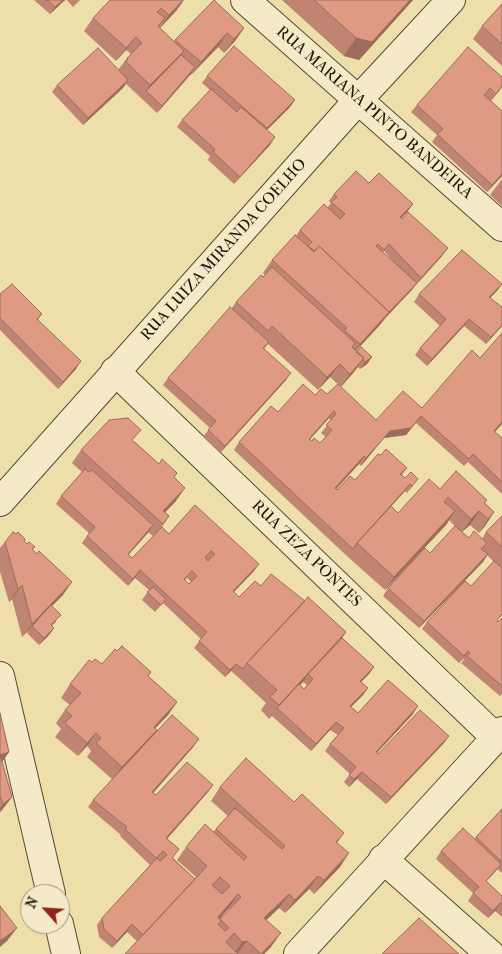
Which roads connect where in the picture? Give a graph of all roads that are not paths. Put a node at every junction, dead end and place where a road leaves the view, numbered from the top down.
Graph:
1 (245, 0) edge
2 (451, 0) edge
3 (360, 99) junction
4 (502, 227) edge
5 (115, 371) junction
6 (0, 502) edge
7 (0, 676) edge
8 (499, 734) edge
9 (383, 859) junction
10 (50, 884) edge
11 (61, 934) edge
12 (66, 954) edge
13 (298, 954) edge
14 (490, 954) edge

1 - 3 street, RUA MARIANA PINTO BANDEIRA
2 - 3 street, RUA LUIZA MIRANDA COELHO
3 - 4 street, RUA MARIANA PINTO BANDEIRA
3 - 5 street, RUA LUIZA MIRANDA COELHO
5 - 6 street, RUA LUIZA MIRANDA COELHO
5 - 8 street, RUA ZEZA PONTES
7 - 10 street
8 - 9 street
9 - 13 street
9 - 14 street
11 - 12 street

